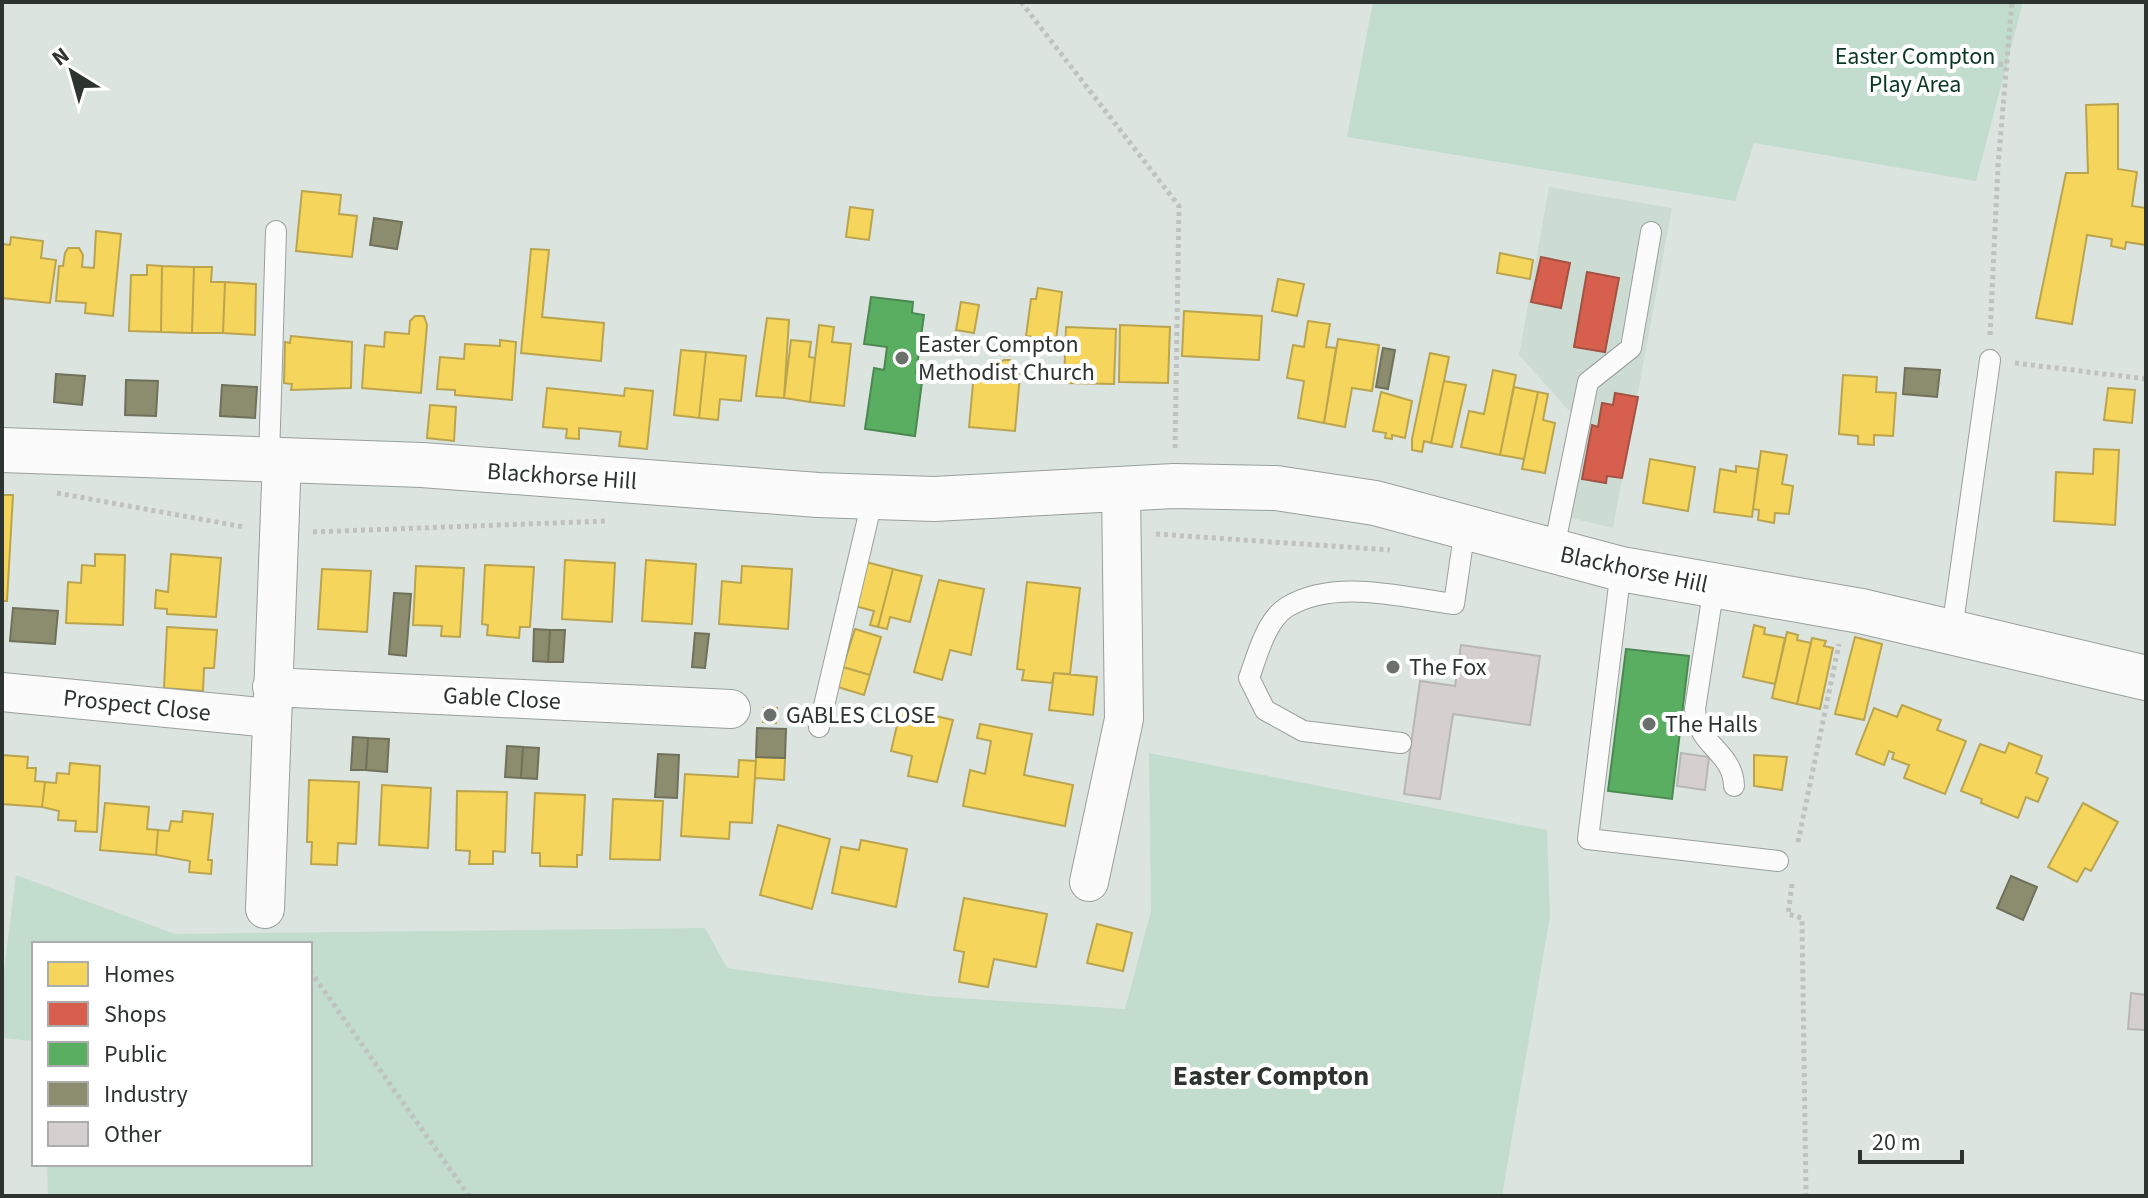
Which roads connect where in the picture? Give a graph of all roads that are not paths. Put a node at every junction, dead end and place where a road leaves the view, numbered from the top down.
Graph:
1 (276, 231) dead end
2 (1651, 232) dead end
3 (1990, 360) road end
4 (2, 450) edge
5 (275, 458) junction
6 (1121, 489) junction
7 (873, 497) junction
8 (1465, 528) junction
9 (1553, 553) junction
10 (1621, 569) junction
11 (1714, 586) junction
12 (1952, 630) junction
13 (2146, 678) edge
14 (2, 692) edge
15 (272, 702) junction
16 (731, 709) dead end
17 (819, 727) dead end
18 (1401, 743) dead end
19 (1734, 786) dead end
20 (1778, 861) dead end
21 (1089, 882) dead end
22 (265, 909) dead end

1 - 5 lane
2 - 9 lane
3 - 12 lane
4 - 5 main road, Blackhorse Hill
5 - 7 main road, Blackhorse Hill
5 - 15 street
6 - 7 main road, Blackhorse Hill
6 - 8 main road, Blackhorse Hill
6 - 21 street
7 - 17 lane
8 - 9 main road, Blackhorse Hill
8 - 18 lane
9 - 10 main road, Blackhorse Hill
10 - 11 main road, Blackhorse Hill
10 - 20 lane
11 - 12 main road, Blackhorse Hill
11 - 19 lane
12 - 13 main road, Blackhorse Hill
14 - 15 street, Prospect Close
15 - 16 street, Gable Close
15 - 22 street

